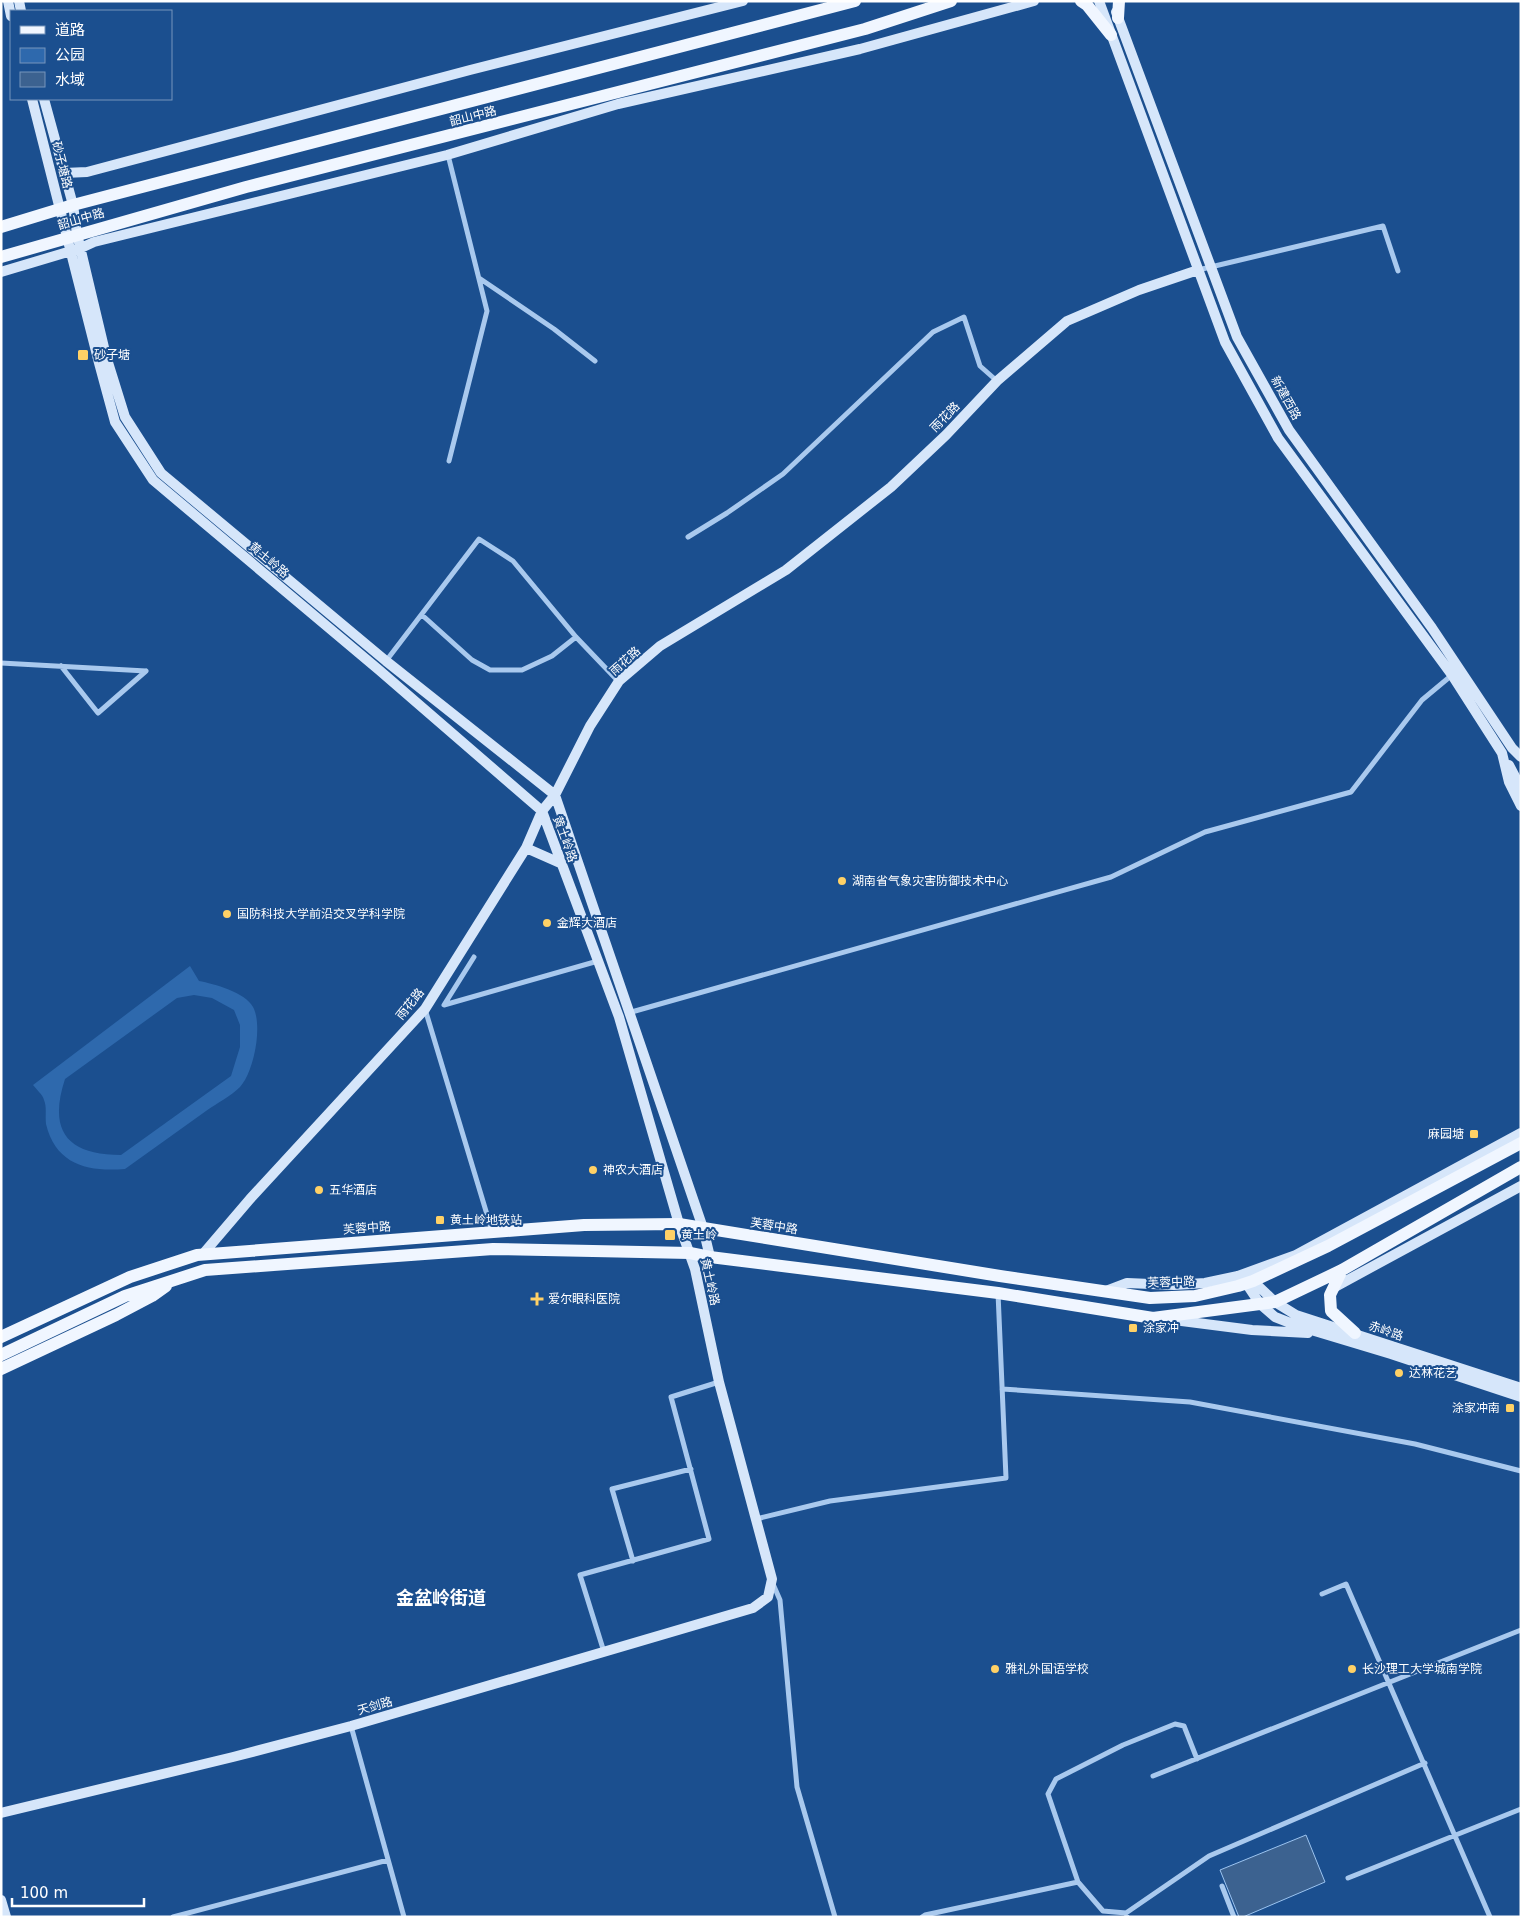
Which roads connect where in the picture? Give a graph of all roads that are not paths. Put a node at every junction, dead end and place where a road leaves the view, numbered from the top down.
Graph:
1 (855, 1) edge
2 (950, 1) edge
3 (1034, 1) edge
4 (1081, 1) edge
5 (1099, 1) edge
6 (1113, 1) edge
7 (1119, 1) edge
8 (737, 2) edge
9 (1118, 18) junction
10 (1112, 35) junction
11 (32, 100) edge
12 (44, 100) edge
13 (448, 155) junction
14 (64, 173) junction
15 (72, 205) junction
16 (60, 210) junction
17 (1, 227) edge
18 (72, 236) junction
19 (75, 250) junction
20 (1, 257) edge
21 (1211, 266) junction
22 (1198, 270) junction
23 (1398, 271) dead end
24 (1, 272) edge
25 (479, 278) junction
26 (596, 361) dead end
27 (997, 381) junction
28 (449, 460) dead end
29 (688, 537) dead end
30 (422, 615) junction
31 (576, 636) junction
32 (386, 662) junction
33 (1, 663) edge
34 (61, 666) junction
35 (1452, 675) junction
36 (619, 682) junction
37 (1516, 749) edge
38 (1502, 753) junction
39 (1521, 757) edge
40 (1521, 765) edge
41 (1521, 788) edge
42 (555, 795) junction
43 (1521, 806) edge
44 (542, 811) junction
45 (526, 848) junction
46 (560, 863) junction
47 (474, 957) dead end
48 (599, 961) junction
49 (425, 1009) junction
50 (629, 1013) junction
51 (619, 1017) junction
52 (1521, 1133) edge
53 (1521, 1143) edge
54 (1521, 1167) edge
55 (1521, 1186) edge
56 (679, 1224) junction
57 (703, 1228) junction
58 (492, 1232) junction
59 (690, 1252) junction
60 (202, 1254) junction
61 (710, 1256) junction
62 (1342, 1270) junction
63 (176, 1278) junction
64 (1250, 1282) junction
65 (1333, 1288) junction
66 (998, 1292) junction
67 (1106, 1292) junction
68 (1275, 1302) junction
69 (1260, 1304) junction
70 (1153, 1318) junction
71 (1322, 1333) junction
72 (1355, 1333) junction
73 (1, 1337) edge
74 (1, 1355) edge
75 (1, 1369) edge
76 (719, 1382) junction
77 (1521, 1388) edge
78 (1002, 1389) junction
79 (1521, 1397) edge
80 (690, 1469) junction
81 (1521, 1471) edge
82 (756, 1519) junction
83 (633, 1561) junction
84 (772, 1579) junction
85 (1322, 1594) dead end
86 (1521, 1630) edge
87 (604, 1652) junction
88 (1389, 1683) junction
89 (351, 1726) junction
90 (1197, 1759) junction
91 (1425, 1763) junction
92 (1153, 1776) dead end
93 (1521, 1809) edge
94 (1, 1813) edge
95 (1456, 1835) junction
96 (388, 1860) junction
97 (1348, 1878) dead end
98 (1078, 1882) junction
99 (1222, 1886) dead end
100 (1, 1900) edge
101 (1126, 1915) edge
102 (6, 1917) edge
103 (173, 1917) edge
104 (404, 1917) edge
105 (835, 1917) edge
106 (922, 1917) edge
107 (1234, 1917) edge
108 (1490, 1917) edge

1 - 15 main road, 韶山中路
2 - 18 main road, 韶山中路
3 - 13 street
4 - 10 main road
5 - 10 street
6 - 9 street, 新建西路
7 - 9 main road
8 - 14 street
9 - 21 street, 新建西路
10 - 22 street
11 - 16 street, 砂子塘路
12 - 14 street, 砂子塘路
13 - 19 street
13 - 25 street
14 - 15 street, 砂子塘路
15 - 16 main road, 韶山中路
15 - 18 street, 砂子塘路
16 - 17 main road, 韶山中路
16 - 18 street, 砂子塘路
18 - 19 street, 黄土岭路
18 - 20 main road, 韶山中路
19 - 24 street
19 - 32 street, 黄土岭路
19 - 44 street, 黄土岭路
21 - 22 street
21 - 23 street
21 - 37 street, 新建西路
22 - 27 street, 雨花路
22 - 35 street
25 - 26 street
25 - 28 street
27 - 29 street
27 - 36 street, 雨花路
30 - 31 street
30 - 31 street
30 - 32 street
31 - 36 street
32 - 42 street, 黄土岭路
33 - 34 street
34 - 34 street
35 - 38 street
35 - 50 street
36 - 42 street, 雨花路
37 - 38 street
37 - 39 street, 新建西路
37 - 40 street, 新建西路
38 - 41 street
38 - 43 street
42 - 44 street, 雨花路
42 - 50 street, 黄土岭路
44 - 45 street, 雨花路
44 - 46 street, 黄土岭路
45 - 46 street
45 - 49 street, 雨花路
46 - 48 street, 黄土岭路
47 - 48 street
48 - 51 street, 黄土岭路
49 - 58 street
49 - 60 street, 雨花路
50 - 51 street
50 - 57 street, 黄土岭路
51 - 56 street, 黄土岭路
52 - 67 street
53 - 64 main road, 芙蓉中路
54 - 62 main road
55 - 65 street
56 - 57 main road, 芙蓉中路
56 - 58 main road, 芙蓉中路
56 - 59 street, 黄土岭路
57 - 61 street, 黄土岭路
57 - 67 main road, 芙蓉中路
58 - 60 main road, 芙蓉中路
59 - 61 main road
59 - 63 main road
59 - 76 street, 黄土岭路
60 - 73 main road, 芙蓉中路
61 - 66 main road
62 - 65 main road
62 - 68 main road
63 - 74 main road
63 - 75 main road
64 - 67 main road, 芙蓉中路
64 - 68 street, 赤岭路
64 - 69 street, 赤岭路
65 - 72 main road
66 - 70 main road
66 - 78 street
68 - 69 main road
68 - 72 street, 赤岭路
69 - 70 main road
69 - 71 street, 赤岭路
70 - 71 street, 赤岭路
71 - 79 street, 赤岭路
72 - 77 street, 赤岭路
76 - 80 street
76 - 82 street, 黄土岭路
78 - 81 street
78 - 82 street
80 - 83 street
80 - 83 street
82 - 84 street, 黄土岭路
83 - 87 street
84 - 87 street, 天剑路
84 - 105 street
85 - 88 street
86 - 88 street
87 - 89 street, 天剑路
88 - 90 street
88 - 91 street
89 - 94 street, 天剑路
89 - 96 street
90 - 92 street
90 - 98 street
91 - 95 street
91 - 101 street
93 - 95 street
95 - 97 street
95 - 108 street
96 - 103 street
96 - 104 street
98 - 101 street
98 - 106 street
99 - 107 street
100 - 102 street

